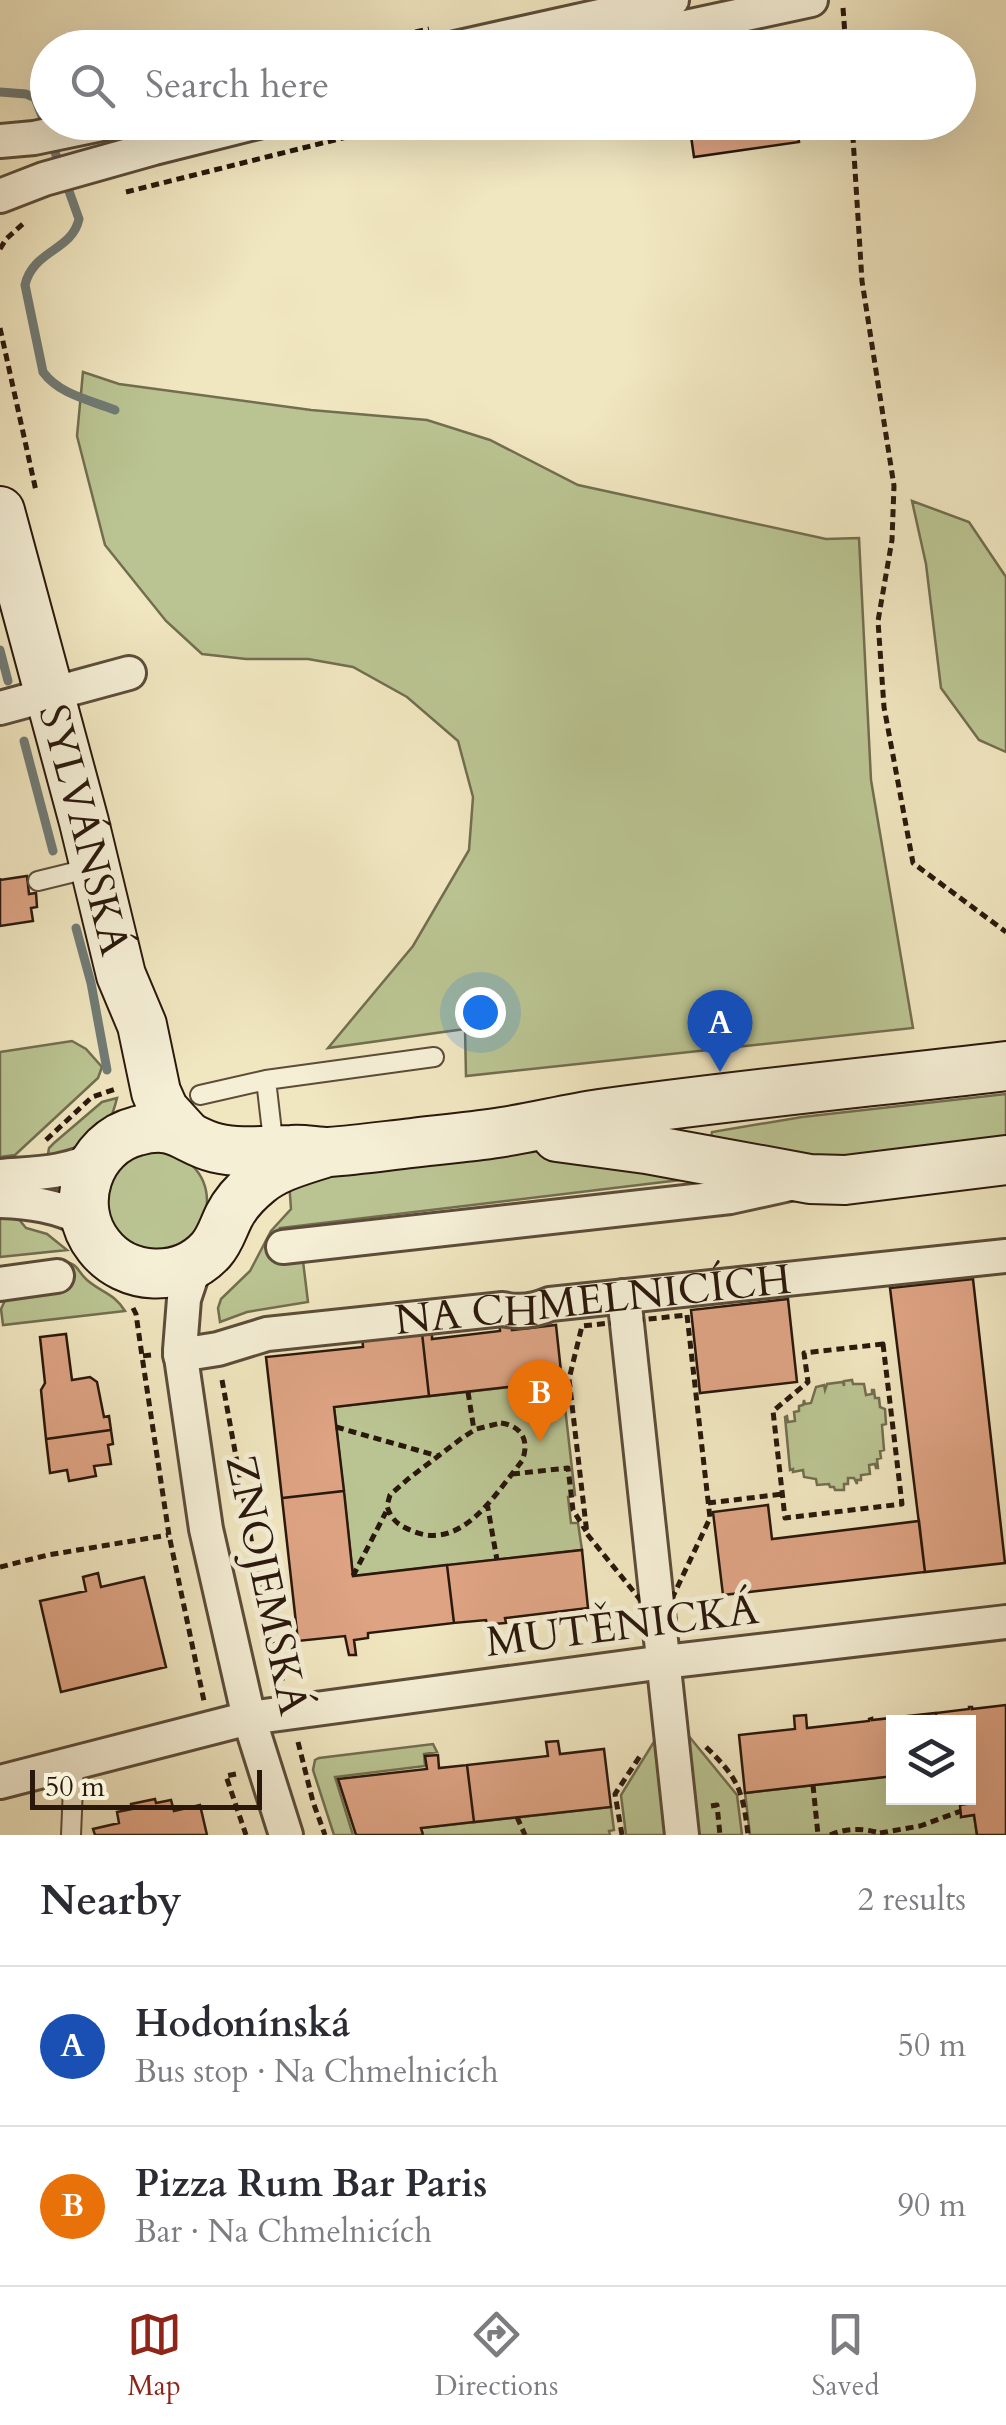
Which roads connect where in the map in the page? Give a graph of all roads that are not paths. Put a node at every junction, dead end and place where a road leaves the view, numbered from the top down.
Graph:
1 (672, 0) edge
2 (811, 0) edge
3 (536, 30) edge
4 (672, 30) edge
5 (30, 138) edge
6 (186, 140) edge
7 (0, 141) edge
8 (0, 196) edge
9 (0, 511) edge
10 (130, 673) dead end
11 (50, 695) junction
12 (0, 708) edge
13 (95, 867) junction
14 (38, 881) dead end
15 (121, 975) junction
16 (434, 1057) dead end
17 (1006, 1066) edge
18 (266, 1080) junction
19 (196, 1124) junction
20 (499, 1133) junction
21 (105, 1149) junction
22 (275, 1151) junction
23 (327, 1152) junction
24 (1006, 1160) edge
25 (0, 1176) edge
26 (810, 1179) junction
27 (0, 1201) edge
28 (229, 1215) junction
29 (86, 1220) junction
30 (283, 1247) dead end
31 (1006, 1256) edge
32 (196, 1263) junction
33 (136, 1272) junction
34 (57, 1276) dead end
35 (0, 1284) edge
36 (624, 1296) junction
37 (180, 1352) junction
38 (1006, 1622) edge
39 (664, 1662) junction
40 (249, 1718) junction
41 (74, 1763) junction
42 (0, 1782) edge
43 (71, 1835) edge
44 (286, 1835) edge
45 (682, 1835) edge

1 - 3 street
2 - 4 street
5 - 7 street
6 - 8 street
9 - 11 street, SYLVÁNSKÁ
10 - 11 street
11 - 12 street
11 - 13 street, SYLVÁNSKÁ
13 - 14 lane
13 - 15 street, SYLVÁNSKÁ
15 - 19 street, SYLVÁNSKÁ
15 - 21 street, SYLVÁNSKÁ
16 - 18 lane
17 - 20 street, NA CHMELNICÍCH
18 - 19 lane
18 - 22 lane
19 - 21 street, NA CHMELNICÍCH
19 - 22 street, NA CHMELNICÍCH
19 - 28 street
20 - 23 street, NA CHMELNICÍCH
20 - 26 street, NA CHMELNICÍCH
21 - 25 street, NA CHMELNICÍCH
21 - 29 street
22 - 23 street, NA CHMELNICÍCH
23 - 28 street, NA CHMELNICÍCH
24 - 26 street, NA CHMELNICÍCH
26 - 30 street, NA CHMELNICÍCH
27 - 29 street
28 - 32 street, NA CHMELNICÍCH
29 - 33 street
31 - 36 street, NA CHMELNICÍCH
32 - 33 street
32 - 37 street, ZNOJEMSKÁ
33 - 37 street, ZNOJEMSKÁ
34 - 35 street
36 - 37 street, NA CHMELNICÍCH
36 - 39 street
37 - 40 street, ZNOJEMSKÁ
38 - 39 street, MUTĚNICKÁ
39 - 40 street, MUTĚNICKÁ
39 - 45 street
40 - 41 street, MUTĚNICKÁ
40 - 44 street, ZNOJEMSKÁ
41 - 42 street, MUTĚNICKÁ
41 - 43 lane

